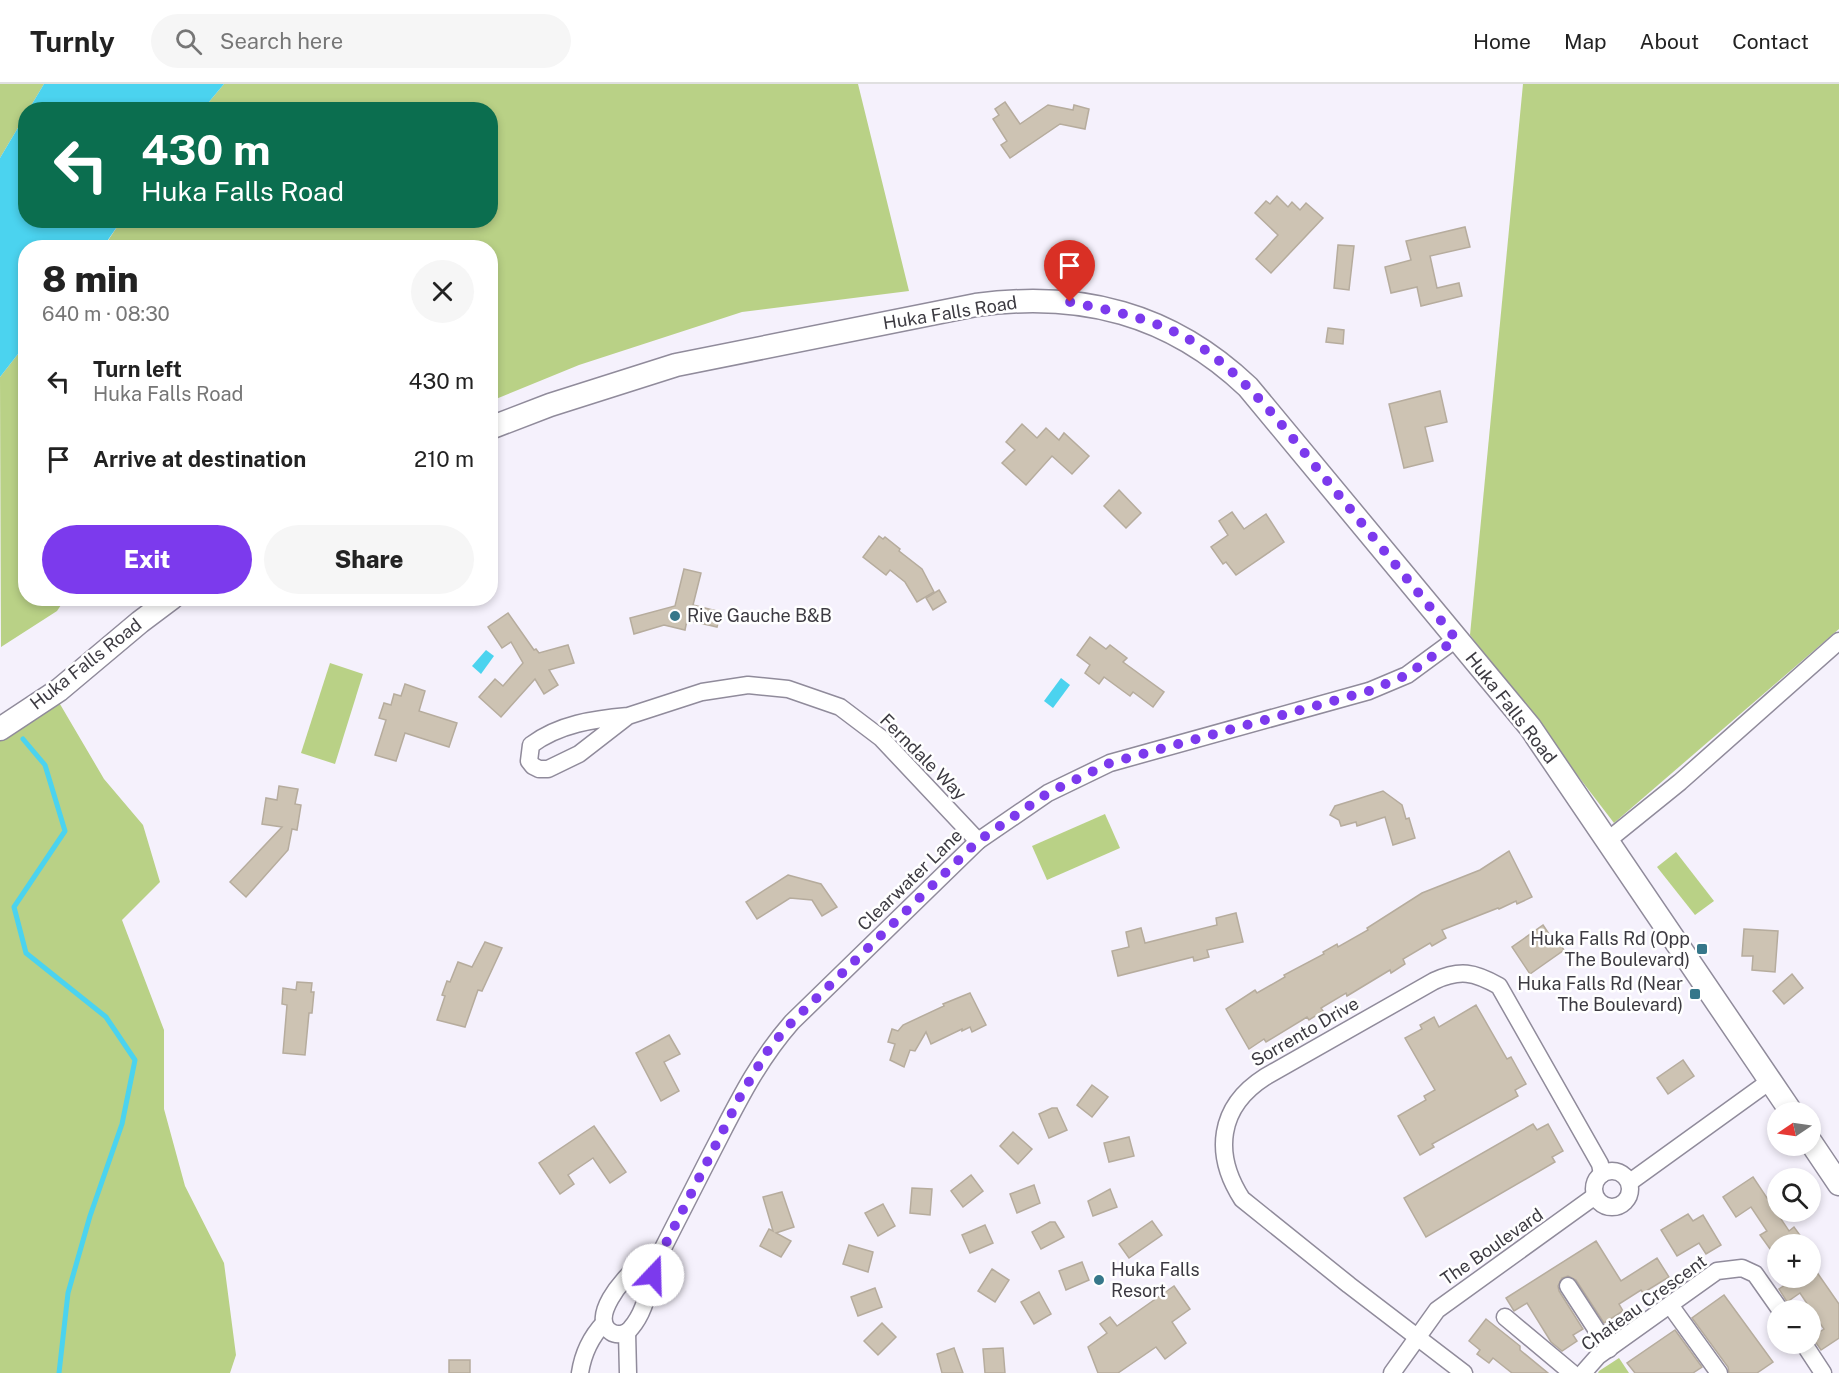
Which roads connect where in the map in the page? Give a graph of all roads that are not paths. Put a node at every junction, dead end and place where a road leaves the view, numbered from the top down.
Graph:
1 (498, 425) edge
2 (161, 606) edge
3 (1456, 639) junction
4 (1839, 641) edge
5 (628, 716) junction
6 (0, 729) edge
7 (978, 841) junction
8 (1606, 841) junction
9 (1770, 1081) junction
10 (1784, 1102) edge
11 (1820, 1156) edge
12 (1602, 1173) junction
13 (1630, 1182) junction
14 (1839, 1184) edge
15 (1595, 1197) junction
16 (658, 1259) junction
17 (1568, 1286) dead end
18 (1773, 1300) edge
19 (1670, 1305) junction
20 (1504, 1317) dead end
21 (604, 1323) junction
22 (627, 1332) junction
23 (1417, 1336) junction
24 (1608, 1348) junction
25 (1811, 1354) edge
26 (580, 1373) edge
27 (628, 1373) edge
28 (1392, 1373) edge
29 (1464, 1373) edge
30 (1572, 1373) edge
31 (1584, 1373) edge
32 (1719, 1373) edge
33 (1823, 1373) edge

1 - 3 street, Huka Falls Road
2 - 6 street, Huka Falls Road
3 - 7 street, Clearwater Lane
3 - 8 street, Huka Falls Road
4 - 8 street
5 - 5 street, Ferndale Way
5 - 7 street, Ferndale Way
7 - 16 street, Clearwater Lane
8 - 9 street, Huka Falls Road
9 - 10 street, Huka Falls Road
9 - 13 street
11 - 14 street
12 - 13 street
12 - 15 street
12 - 23 street, Sorrento Drive
13 - 15 street
15 - 23 street, The Boulevard
16 - 21 street
16 - 22 street, Clearwater Lane
17 - 24 street
18 - 19 street, Chateau Crescent
19 - 24 street, Chateau Crescent
19 - 32 street
20 - 30 street
21 - 22 street
21 - 26 street
22 - 27 street
23 - 28 street, The Boulevard
23 - 29 street, Sorrento Drive
24 - 31 street, Chateau Crescent
25 - 33 street

